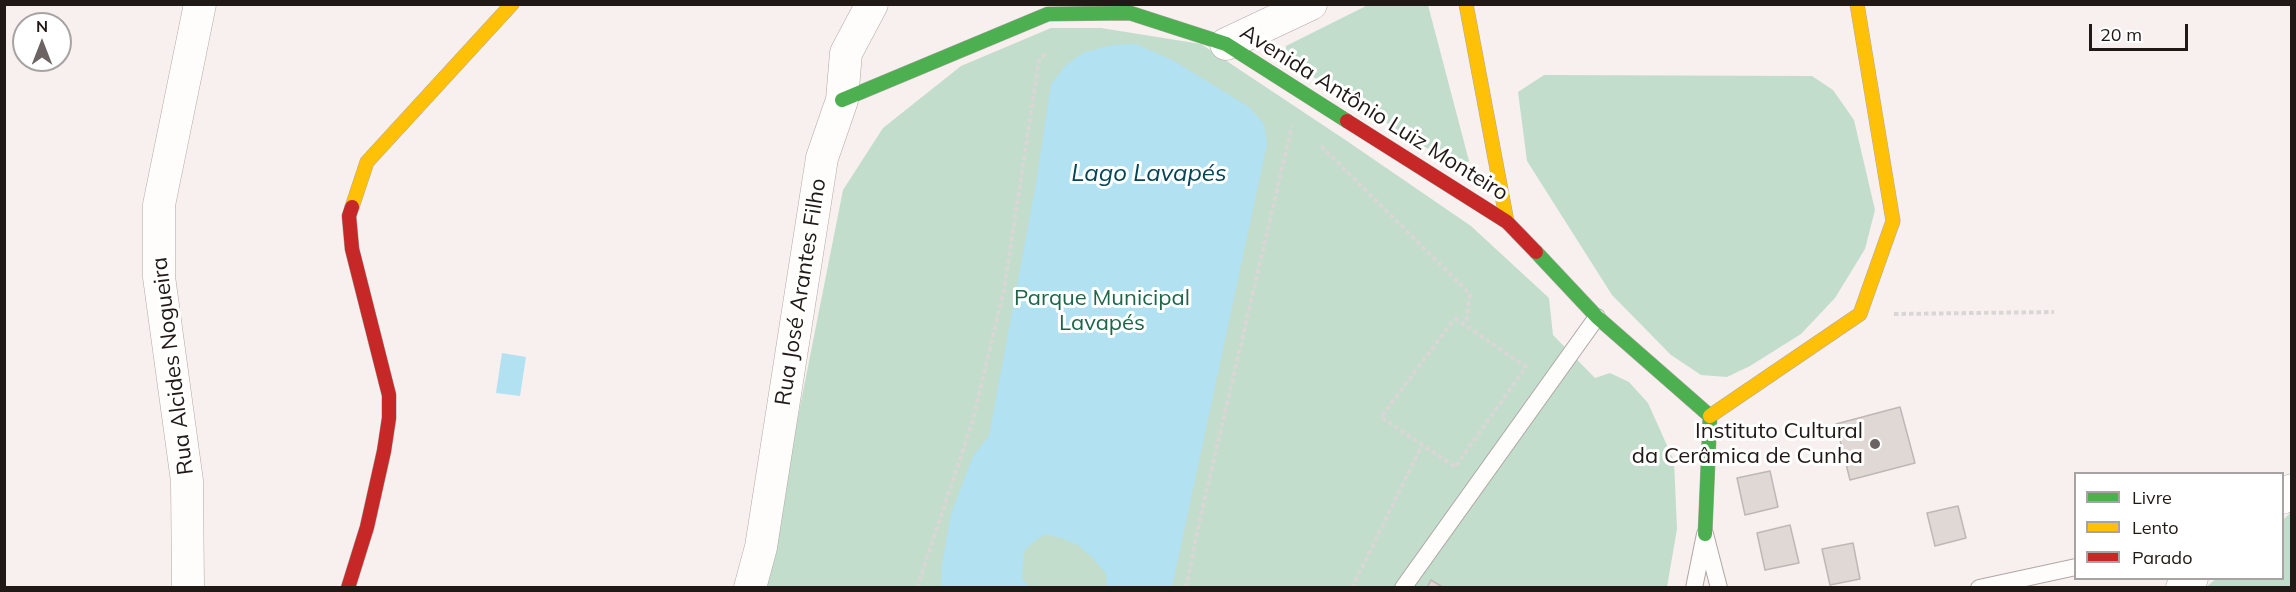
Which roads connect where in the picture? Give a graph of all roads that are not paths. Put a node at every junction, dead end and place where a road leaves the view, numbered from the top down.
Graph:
1 (200, 4) edge
2 (512, 4) edge
3 (872, 4) edge
4 (1311, 4) edge
5 (1466, 4) edge
6 (1857, 4) edge
7 (1226, 44) junction
8 (842, 100) junction
9 (1508, 222) junction
10 (1598, 317) junction
11 (1710, 416) junction
12 (1705, 534) junction
13 (2074, 567) edge
14 (188, 588) edge
15 (348, 588) edge
16 (750, 588) edge
17 (1403, 588) edge
18 (1695, 588) edge
19 (1719, 588) edge
20 (1978, 588) edge

1 - 14 street, Rua Alcides Nogueira
2 - 15 street
3 - 8 street, Rua José Arantes Filho
4 - 7 street
5 - 9 street, Avenida Antônio Luiz Monteiro
6 - 11 street
7 - 8 street, Avenida Antônio Luiz Monteiro
7 - 9 street, Avenida Antônio Luiz Monteiro
8 - 16 street, Rua José Arantes Filho
9 - 10 street, Avenida Antônio Luiz Monteiro
10 - 11 street, Avenida Antônio Luiz Monteiro
10 - 17 lane
11 - 12 street
12 - 18 lane
12 - 19 lane
13 - 20 lane

